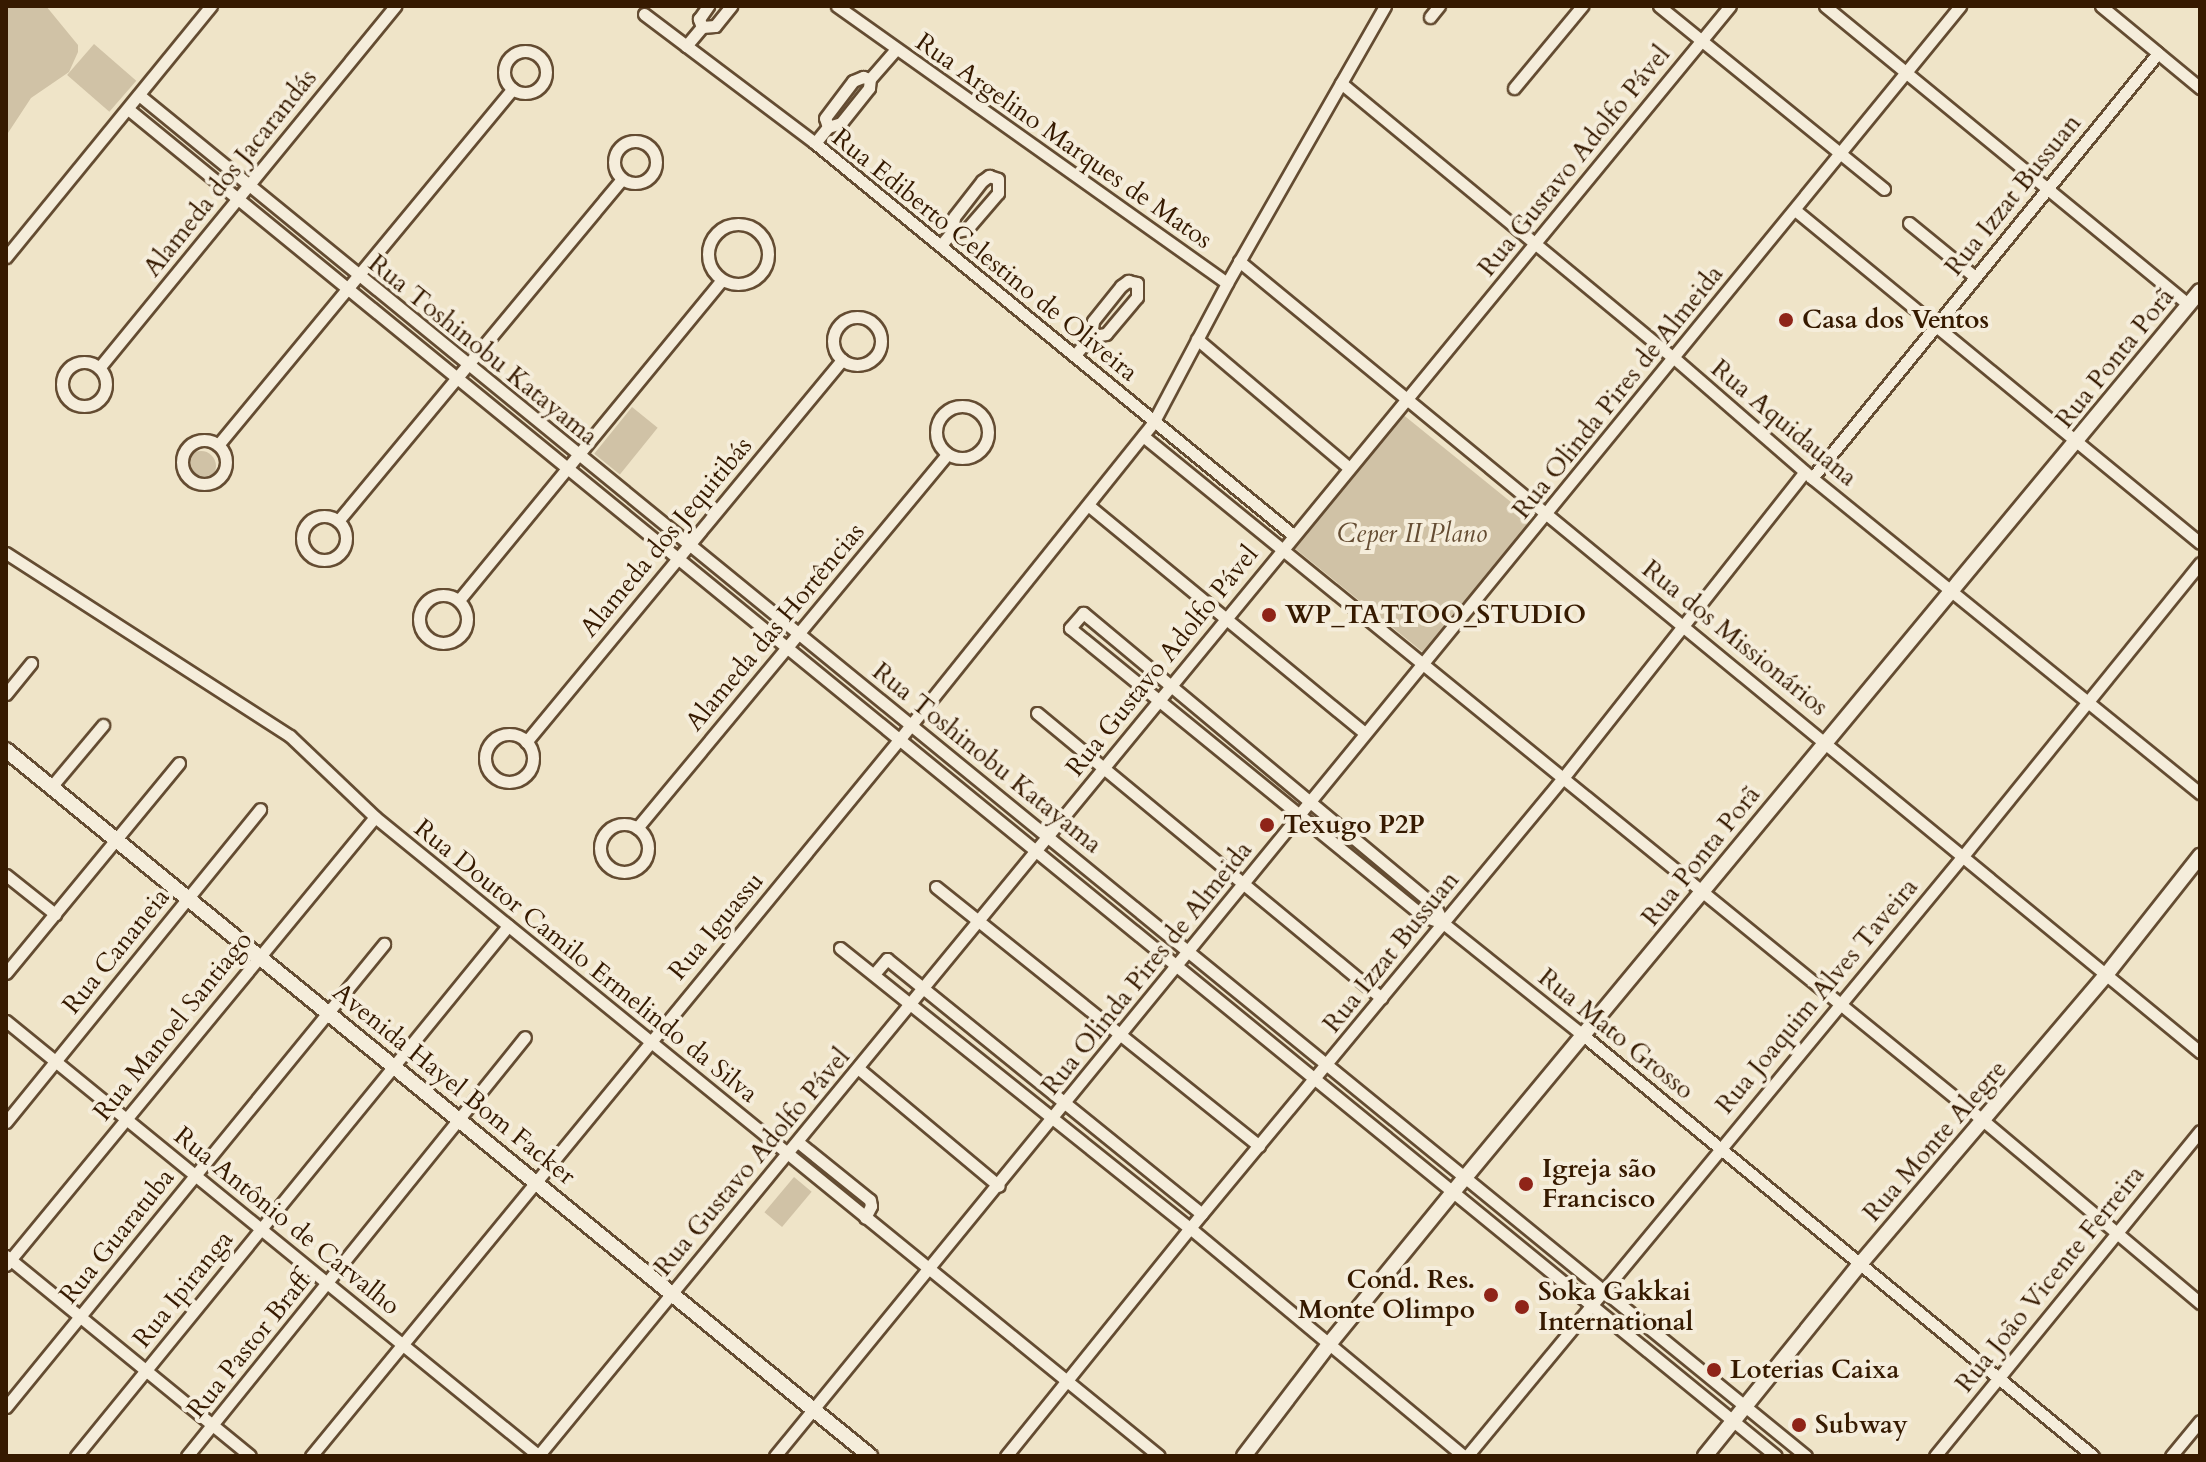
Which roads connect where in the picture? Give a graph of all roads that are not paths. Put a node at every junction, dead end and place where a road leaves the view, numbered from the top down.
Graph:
1 (211, 6) edge
2 (395, 6) edge
3 (708, 6) edge
4 (731, 6) edge
5 (837, 6) edge
6 (1385, 6) edge
7 (1439, 6) edge
8 (1582, 6) edge
9 (1659, 6) edge
10 (1730, 6) edge
11 (1825, 6) edge
12 (1960, 6) edge
13 (2101, 6) edge
14 (644, 14) dead end
15 (1430, 17) dead end
16 (702, 27) junction
17 (1702, 40) junction
18 (686, 46) junction
19 (896, 49) junction
20 (2158, 53) junction
21 (1906, 70) junction
22 (1341, 83) junction
23 (1514, 88) dead end
24 (2200, 88) edge
25 (512, 89) dead end
26 (139, 95) junction
27 (128, 109) junction
28 (815, 143) junction
29 (1839, 153) junction
30 (621, 180) dead end
31 (249, 185) junction
32 (1884, 189) dead end
33 (2046, 189) junction
34 (238, 199) junction
35 (1795, 210) junction
36 (1909, 223) dead end
37 (952, 232) junction
38 (1535, 244) junction
39 (941, 245) junction
40 (6, 257) edge
41 (1239, 261) junction
42 (356, 275) junction
43 (1975, 277) junction
44 (722, 280) junction
45 (1227, 283) junction
46 (347, 287) junction
47 (2200, 291) edge
48 (2189, 305) junction
49 (1936, 324) junction
50 (1091, 336) junction
51 (1197, 339) junction
52 (1075, 355) junction
53 (1674, 358) junction
54 (842, 360) junction
55 (467, 364) junction
56 (99, 368) dead end
57 (456, 377) junction
58 (1407, 399) junction
59 (1153, 423) junction
60 (1143, 436) junction
61 (2077, 443) junction
62 (218, 445) junction
63 (948, 454) junction
64 (578, 455) junction
65 (1349, 468) junction
66 (566, 469) junction
67 (1808, 475) junction
68 (1088, 505) junction
69 (1548, 513) junction
70 (338, 521) dead end
71 (1293, 535) junction
72 (2200, 543) edge
73 (688, 544) junction
74 (1282, 548) junction
75 (6, 553) edge
76 (676, 558) junction
77 (2200, 563) edge
78 (1952, 588) junction
79 (459, 600) junction
80 (1226, 617) junction
81 (1684, 627) junction
82 (797, 633) junction
83 (786, 647) junction
84 (31, 663) dead end
85 (1424, 663) junction
86 (1171, 684) junction
87 (6, 694) edge
88 (1159, 699) junction
89 (2089, 699) junction
90 (1037, 713) dead end
91 (103, 725) dead end
92 (911, 725) junction
93 (1365, 733) junction
94 (899, 740) junction
95 (526, 742) junction
96 (1826, 742) junction
97 (6, 750) edge
98 (179, 763) dead end
99 (1103, 767) junction
100 (1563, 778) junction
101 (980, 780) junction
102 (51, 787) junction
103 (2200, 793) edge
104 (968, 796) junction
105 (1310, 799) junction
106 (260, 809) dead end
107 (1298, 815) junction
108 (375, 817) junction
109 (637, 828) junction
110 (1049, 835) junction
111 (115, 839) junction
112 (1036, 851) junction
113 (1963, 856) junction
114 (2200, 856) edge
115 (6, 875) edge
116 (1244, 882) junction
117 (936, 887) dead end
118 (1703, 893) junction
119 (187, 899) junction
120 (55, 914) junction
121 (979, 921) junction
122 (1443, 923) junction
123 (508, 926) junction
124 (384, 944) dead end
125 (840, 948) dead end
126 (1188, 950) junction
127 (257, 956) junction
128 (1176, 965) junction
129 (6, 973) edge
130 (874, 974) junction
131 (2106, 975) junction
132 (923, 987) junction
133 (1382, 998) junction
134 (911, 1002) junction
135 (1837, 1005) junction
136 (329, 1012) junction
137 (6, 1021) edge
138 (1122, 1034) junction
139 (1584, 1036) junction
140 (525, 1037) dead end
141 (649, 1042) junction
142 (2200, 1052) edge
143 (56, 1060) junction
144 (1327, 1065) junction
145 (392, 1066) junction
146 (859, 1069) junction
147 (1315, 1080) junction
148 (1066, 1104) junction
149 (127, 1118) junction
150 (1054, 1118) junction
151 (457, 1120) junction
152 (6, 1122) edge
153 (1985, 1122) junction
154 (2200, 1131) edge
155 (798, 1142) junction
156 (1259, 1146) junction
157 (1720, 1148) junction
158 (787, 1155) junction
159 (195, 1174) junction
160 (1465, 1178) junction
161 (534, 1181) junction
162 (999, 1186) junction
163 (1453, 1192) junction
164 (1202, 1214) junction
165 (865, 1218) junction
166 (262, 1227) junction
167 (1190, 1228) junction
168 (2117, 1234) junction
169 (7, 1260) edge
170 (1861, 1263) junction
171 (930, 1269) junction
172 (329, 1282) junction
173 (1603, 1291) junction
174 (671, 1294) junction
175 (2200, 1303) edge
176 (1590, 1307) junction
177 (81, 1316) junction
178 (1330, 1343) junction
179 (402, 1344) junction
180 (145, 1371) junction
181 (1999, 1376) junction
182 (1066, 1382) junction
183 (1745, 1406) junction
184 (6, 1407) edge
185 (812, 1410) junction
186 (1733, 1421) junction
187 (2200, 1421) edge
188 (211, 1425) junction
189 (76, 1456) edge
190 (187, 1456) edge
191 (250, 1456) edge
192 (311, 1456) edge
193 (539, 1456) edge
194 (775, 1456) edge
195 (870, 1456) edge
196 (1006, 1456) edge
197 (1159, 1456) edge
198 (1244, 1456) edge
199 (1466, 1456) edge
200 (1705, 1456) edge
201 (1776, 1456) edge
202 (1806, 1456) edge
203 (1935, 1456) edge
204 (2093, 1456) edge
205 (2171, 1456) edge

1 - 26 street
2 - 31 street, Alameda dos Jacarandás
3 - 16 street
4 - 16 street
5 - 19 street, Rua Argelino Marques de Matos
6 - 22 street, Rua Iguassu
7 - 15 street
8 - 23 street
9 - 17 street
10 - 17 street, Rua Gustavo Adolfo Pável
11 - 21 street
12 - 21 street, Rua Olinda Pires de Almeida
13 - 20 street
14 - 18 street, Rua Ediberto Celestino de Oliveira
16 - 18 street
17 - 29 street
17 - 38 street, Rua Gustavo Adolfo Pável
18 - 28 street, Rua Ediberto Celestino de Oliveira
19 - 28 street
19 - 45 street, Rua Argelino Marques de Matos
20 - 24 street
20 - 33 street, Rua Izzat Bussuan
21 - 29 street, Rua Olinda Pires de Almeida
21 - 33 street
22 - 38 street, Rua Aquidauana
22 - 41 street, Rua Iguassu
25 - 42 street
26 - 27 street
26 - 31 street, Rua Toshinobu Katayama
27 - 34 street, Rua Toshinobu Katayama
27 - 40 street
28 - 39 street, Rua Ediberto Celestino de Oliveira
29 - 32 street
29 - 35 street, Rua Olinda Pires de Almeida
30 - 55 street
31 - 34 street, Alameda dos Jacarandás
31 - 42 street, Rua Toshinobu Katayama
33 - 43 street, Rua Izzat Bussuan
33 - 48 street
34 - 46 street, Rua Toshinobu Katayama
34 - 56 street, Alameda dos Jacarandás
35 - 49 street
35 - 53 street, Rua Olinda Pires de Almeida
36 - 43 street
37 - 37 street
37 - 39 street
38 - 53 street, Rua Aquidauana
38 - 58 street, Rua Gustavo Adolfo Pável
39 - 52 street, Rua Ediberto Celestino de Oliveira
41 - 45 street, Rua Iguassu
41 - 58 street, Rua dos Missionários
42 - 46 street
42 - 55 street, Rua Toshinobu Katayama
43 - 49 street, Rua Izzat Bussuan
44 - 44 street
44 - 64 street
45 - 51 street, Rua Iguassu
46 - 57 street, Rua Toshinobu Katayama
46 - 62 street
47 - 48 street, Rua Ponta Porã
48 - 61 street, Rua Ponta Porã
49 - 61 street
49 - 67 street, Rua Izzat Bussuan
50 - 50 street
50 - 52 street
51 - 59 street, Rua Iguassu
51 - 65 street
52 - 59 street, Rua Ediberto Celestino de Oliveira
53 - 67 street, Rua Aquidauana
53 - 69 street, Rua Olinda Pires de Almeida
54 - 54 street
54 - 73 street, Alameda dos Jequitibás
55 - 57 street
55 - 64 street, Rua Toshinobu Katayama
57 - 66 street, Rua Toshinobu Katayama
57 - 70 street
58 - 65 street, Rua Gustavo Adolfo Pável
58 - 69 street, Rua dos Missionários
59 - 60 street, Rua Iguassu
59 - 71 street, Rua Ediberto Celestino de Oliveira
60 - 68 street, Rua Iguassu
60 - 74 street
61 - 72 street
61 - 78 street, Rua Ponta Porã
62 - 62 street
63 - 63 street
63 - 82 street, Alameda das Hortências
64 - 66 street
64 - 73 street, Rua Toshinobu Katayama
65 - 71 street, Rua Gustavo Adolfo Pável
66 - 76 street, Rua Toshinobu Katayama
66 - 79 street
67 - 78 street, Rua Aquidauana
67 - 81 street, Rua Izzat Bussuan
68 - 80 street
68 - 92 street, Rua Iguassu
69 - 81 street, Rua dos Missionários
69 - 85 street, Rua Olinda Pires de Almeida
71 - 74 street, Rua Gustavo Adolfo Pável
73 - 76 street, Alameda dos Jequitibás
73 - 82 street, Rua Toshinobu Katayama
74 - 80 street, Rua Gustavo Adolfo Pável
74 - 85 street
75 - 108 street, Rua Doutor Camilo Ermelindo da Silva
76 - 83 street, Rua Toshinobu Katayama
76 - 95 street, Alameda dos Jequitibás
77 - 89 street, Rua Joaquim Alves Taveira
78 - 89 street, Rua Aquidauana
78 - 96 street, Rua Ponta Porã
79 - 79 street
80 - 86 street, Rua Gustavo Adolfo Pável
80 - 93 street
81 - 96 street, Rua dos Missionários
81 - 100 street, Rua Izzat Bussuan
82 - 83 street, Alameda das Hortências
82 - 92 street, Rua Toshinobu Katayama
83 - 94 street, Rua Toshinobu Katayama
83 - 109 street, Alameda das Hortências
84 - 87 street
85 - 93 street, Rua Olinda Pires de Almeida
85 - 100 street
86 - 88 street, Rua Gustavo Adolfo Pável
86 - 88 street, Rua Mato Grosso
86 - 105 street, Rua Mato Grosso
88 - 99 street, Rua Gustavo Adolfo Pável
88 - 107 street, Rua Mato Grosso
89 - 103 street, Rua Aquidauana
89 - 113 street, Rua Joaquim Alves Taveira
90 - 99 street
91 - 102 street
92 - 94 street, Rua Iguassu
92 - 101 street, Rua Toshinobu Katayama
93 - 105 street, Rua Olinda Pires de Almeida
94 - 104 street, Rua Toshinobu Katayama
94 - 141 street, Rua Iguassu
95 - 95 street
96 - 113 street, Rua dos Missionários
96 - 118 street, Rua Ponta Porã
97 - 102 street, Avenida Hayel Bom Facker
98 - 111 street
99 - 110 street, Rua Gustavo Adolfo Pável
99 - 116 street
100 - 118 street
100 - 122 street, Rua Izzat Bussuan
101 - 104 street
101 - 110 street, Rua Toshinobu Katayama
102 - 111 street, Avenida Hayel Bom Facker
104 - 112 street, Rua Toshinobu Katayama
105 - 107 street, Rua Olinda Pires de Almeida
105 - 122 street, Rua Mato Grosso
106 - 119 street, Rua Cananeia
107 - 116 street, Rua Olinda Pires de Almeida
107 - 122 street, Rua Mato Grosso
108 - 123 street, Rua Doutor Camilo Ermelindo da Silva
108 - 127 street, Rua Manoel Santiago
109 - 109 street
110 - 112 street, Rua Gustavo Adolfo Pável
110 - 126 street, Rua Toshinobu Katayama
111 - 119 street, Avenida Hayel Bom Facker
111 - 120 street
112 - 121 street, Rua Gustavo Adolfo Pável
112 - 128 street, Rua Toshinobu Katayama
113 - 131 street, Rua dos Missionários
113 - 135 street, Rua Joaquim Alves Taveira
114 - 131 street, Rua Monte Alegre
115 - 120 street
116 - 126 street, Rua Olinda Pires de Almeida
116 - 133 street
117 - 121 street
118 - 135 street
118 - 139 street, Rua Ponta Porã
119 - 127 street, Avenida Hayel Bom Facker
119 - 143 street, Rua Cananeia
120 - 129 street
121 - 132 street, Rua Gustavo Adolfo Pável
121 - 138 street
122 - 133 street, Rua Izzat Bussuan
122 - 139 street, Rua Mato Grosso
123 - 141 street, Rua Doutor Camilo Ermelindo da Silva
123 - 145 street, Rua Ipiranga
124 - 136 street, Rua Guaratuba
125 - 130 street
126 - 128 street, Rua Olinda Pires de Almeida
126 - 144 street, Rua Toshinobu Katayama
127 - 136 street, Avenida Hayel Bom Facker
127 - 149 street, Rua Manoel Santiago
128 - 138 street, Rua Olinda Pires de Almeida
128 - 147 street, Rua Toshinobu Katayama
130 - 132 street
130 - 134 street
131 - 142 street, Rua dos Missionários
131 - 153 street, Rua Monte Alegre
132 - 134 street, Rua Gustavo Adolfo Pável
132 - 148 street
133 - 144 street, Rua Izzat Bussuan
134 - 146 street, Rua Gustavo Adolfo Pável
134 - 150 street
135 - 153 street
135 - 157 street, Rua Joaquim Alves Taveira
136 - 145 street, Avenida Hayel Bom Facker
136 - 159 street, Rua Guaratuba
137 - 143 street, Rua Antônio de Carvalho
138 - 148 street, Rua Olinda Pires de Almeida
138 - 156 street
139 - 157 street, Rua Mato Grosso
139 - 160 street, Rua Ponta Porã
140 - 151 street, Rua Pastor Braff
141 - 158 street, Rua Doutor Camilo Ermelindo da Silva
141 - 161 street, Rua Iguassu
143 - 149 street, Rua Antônio de Carvalho
143 - 152 street, Rua Cananeia
144 - 147 street, Rua Izzat Bussuan
144 - 160 street, Rua Toshinobu Katayama
145 - 151 street, Avenida Hayel Bom Facker
145 - 166 street, Rua Ipiranga
146 - 155 street, Rua Gustavo Adolfo Pável
146 - 162 street
147 - 156 street, Rua Izzat Bussuan
147 - 163 street, Rua Toshinobu Katayama
148 - 150 street, Rua Olinda Pires de Almeida
148 - 164 street
149 - 159 street, Rua Antônio de Carvalho
149 - 169 street, Rua Manoel Santiago
150 - 162 street, Rua Olinda Pires de Almeida
150 - 167 street
151 - 161 street, Avenida Hayel Bom Facker
151 - 172 street, Rua Pastor Braff
153 - 168 street
153 - 170 street, Rua Monte Alegre
154 - 168 street, Rua João Vicente Ferreira
155 - 158 street, Rua Gustavo Adolfo Pável
155 - 165 street
156 - 164 street, Rua Izzat Bussuan
157 - 170 street, Rua Mato Grosso
157 - 173 street, Rua Joaquim Alves Taveira
158 - 165 street, Rua Doutor Camilo Ermelindo da Silva
158 - 174 street, Rua Gustavo Adolfo Pável
159 - 166 street, Rua Antônio de Carvalho
159 - 177 street, Rua Guaratuba
160 - 163 street, Rua Ponta Porã
160 - 173 street, Rua Toshinobu Katayama
161 - 174 street, Avenida Hayel Bom Facker
161 - 179 street, Rua Iguassu
162 - 171 street, Rua Olinda Pires de Almeida
163 - 176 street, Rua Toshinobu Katayama
163 - 178 street, Rua Ponta Porã
164 - 167 street, Rua Izzat Bussuan
165 - 171 street, Rua Doutor Camilo Ermelindo da Silva
166 - 172 street, Rua Antônio de Carvalho
166 - 180 street, Rua Ipiranga
167 - 178 street
167 - 182 street, Rua Izzat Bussuan
168 - 175 street
168 - 181 street, Rua João Vicente Ferreira
169 - 177 street
170 - 181 street, Rua Mato Grosso
170 - 183 street, Rua Monte Alegre
171 - 182 street, Rua Doutor Camilo Ermelindo da Silva
171 - 185 street, Rua Olinda Pires de Almeida
172 - 179 street, Rua Antônio de Carvalho
172 - 188 street, Rua Pastor Braff
173 - 176 street, Rua Joaquim Alves Taveira
173 - 183 street, Rua Toshinobu Katayama
174 - 185 street, Avenida Hayel Bom Facker
174 - 193 street, Rua Gustavo Adolfo Pável
176 - 186 street, Rua Toshinobu Katayama
176 - 199 street, Rua Joaquim Alves Taveira
177 - 180 street
177 - 184 street, Rua Guaratuba
178 - 198 street, Rua Ponta Porã
178 - 199 street
179 - 192 street, Rua Iguassu
179 - 193 street, Rua Antônio de Carvalho
180 - 188 street
180 - 189 street, Rua Ipiranga
181 - 203 street, Rua João Vicente Ferreira
181 - 204 street, Rua Mato Grosso
182 - 196 street, Rua Izzat Bussuan
182 - 197 street, Rua Doutor Camilo Ermelindo da Silva
183 - 186 street, Rua Monte Alegre
183 - 202 street, Rua Toshinobu Katayama
185 - 194 street, Rua Olinda Pires de Almeida
185 - 195 street, Avenida Hayel Bom Facker
186 - 200 street, Rua Monte Alegre
186 - 201 street, Rua Toshinobu Katayama
187 - 205 street
188 - 190 street, Rua Pastor Braff
188 - 191 street

